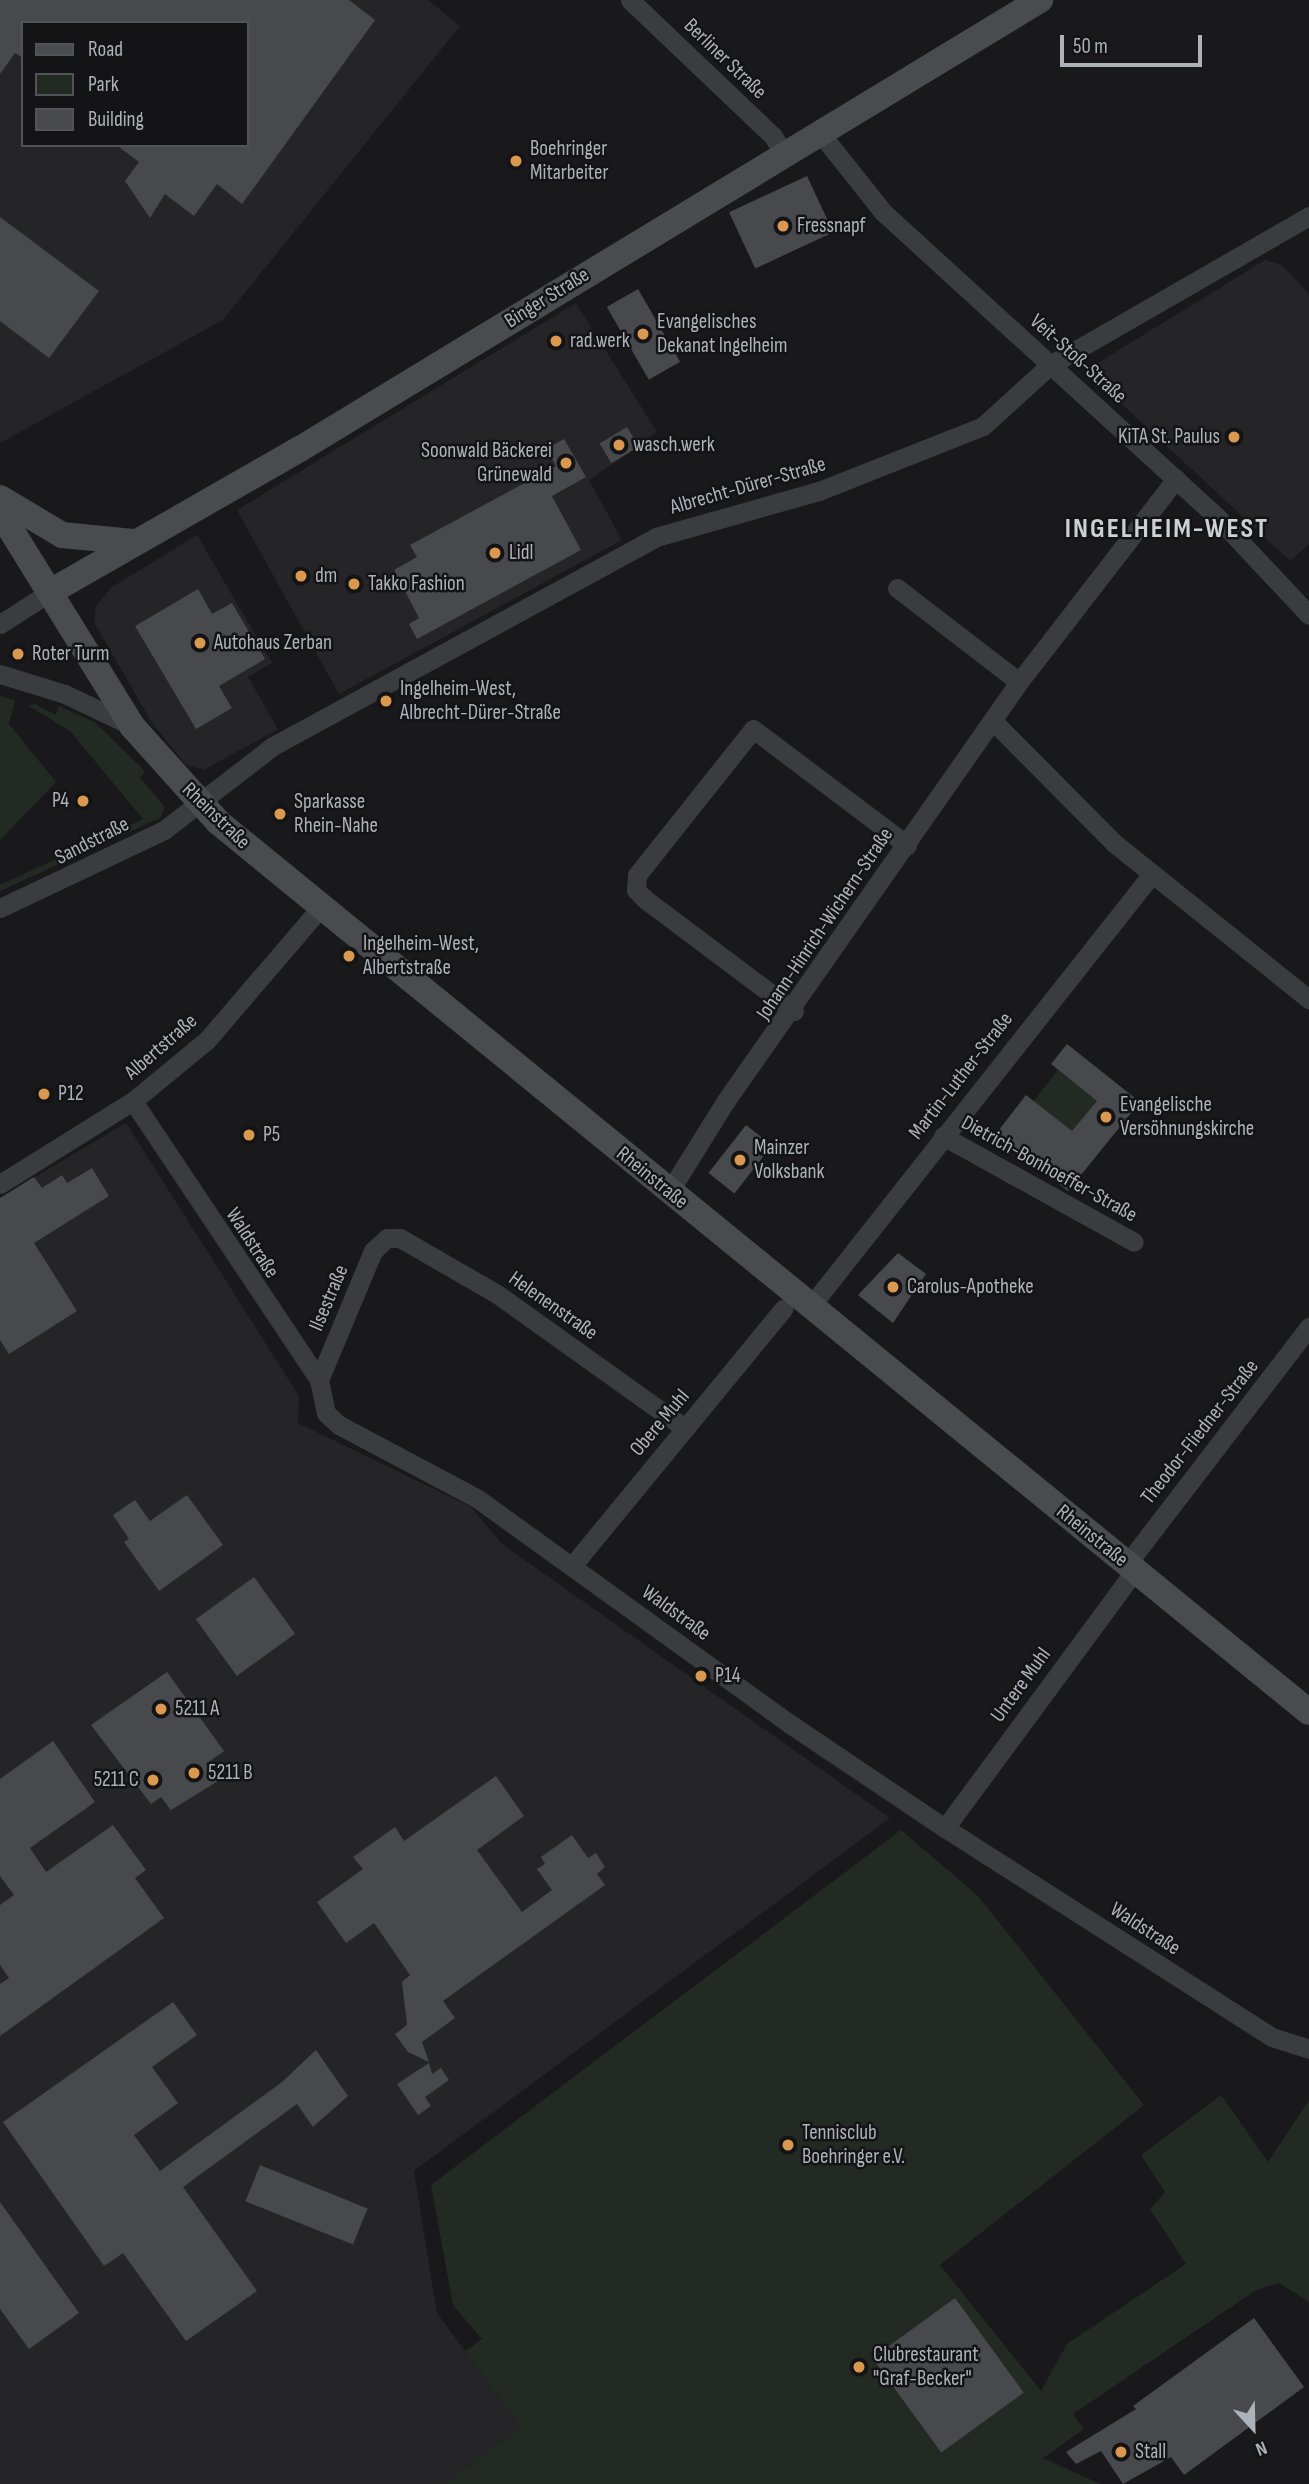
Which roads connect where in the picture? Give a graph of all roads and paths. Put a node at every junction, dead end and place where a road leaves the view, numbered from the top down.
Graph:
1 (630, 0) edge
2 (1041, 0) edge
3 (821, 134) junction
4 (784, 155) junction
5 (1309, 216) edge
6 (1050, 365) junction
7 (1176, 479) junction
8 (0, 498) edge
9 (0, 512) edge
10 (133, 542) junction
11 (897, 588) dead end
12 (50, 592) junction
13 (1309, 615) edge
14 (0, 624) edge
15 (0, 674) edge
16 (1018, 682) junction
17 (992, 720) junction
18 (132, 726) junction
19 (198, 803) junction
20 (907, 845) junction
21 (1151, 875) junction
22 (321, 907) junction
23 (0, 908) edge
24 (1309, 999) edge
25 (794, 1010) junction
26 (133, 1101) junction
27 (943, 1136) junction
28 (0, 1184) edge
29 (669, 1192) junction
30 (387, 1238) joint
31 (1134, 1242) dead end
32 (810, 1307) junction
33 (783, 1309) dead end
34 (1309, 1327) edge
35 (319, 1380) junction
36 (685, 1428) junction
37 (572, 1566) junction
38 (1131, 1567) junction
39 (1309, 1712) edge
40 (946, 1828) junction
41 (1309, 2049) edge

1 - 4 street, Berliner Straße
2 - 3 main road, Binger Straße
3 - 4 main road, Binger Straße
3 - 6 street, Veit-Stoß-Straße
4 - 10 main road, Binger Straße
5 - 6 street, Albrecht-Dürer-Straße
6 - 7 street, Veit-Stoß-Straße
6 - 19 street, Albrecht-Dürer-Straße
7 - 13 street, Veit-Stoß-Straße
7 - 16 street, Johann-Hinrich-Wichern-Straße
8 - 10 main road
9 - 12 main road
10 - 12 main road, Binger Straße
11 - 16 street
12 - 14 street, Binger Straße
12 - 18 main road, Rheinstraße
15 - 18 street
16 - 17 street, Johann-Hinrich-Wichern-Straße
17 - 20 street, Johann-Hinrich-Wichern-Straße
17 - 21 street
18 - 19 main road, Rheinstraße
19 - 22 main road, Rheinstraße
19 - 23 street, Sandstraße
20 - 25 street, Johann-Hinrich-Wichern-Straße
20 - 25 street
21 - 24 street
21 - 27 street, Martin-Luther-Straße
22 - 26 street, Albertstraße
22 - 29 main road, Rheinstraße
25 - 29 street, Johann-Hinrich-Wichern-Straße
26 - 28 street, Albertstraße
26 - 35 street, Waldstraße
27 - 31 street, Dietrich-Bonhoeffer-Straße
27 - 32 street, Martin-Luther-Straße
29 - 32 main road, Rheinstraße
30 - 35 street, Ilsestraße
30 - 36 street, Helenenstraße
32 - 38 main road, Rheinstraße
33 - 36 street, Obere Muhl
34 - 38 street, Theodor-Fliedner-Straße
35 - 37 street, Waldstraße
36 - 37 street, Obere Muhl
37 - 40 street, Waldstraße
38 - 39 main road, Rheinstraße
38 - 40 street, Untere Muhl
40 - 41 street, Waldstraße

